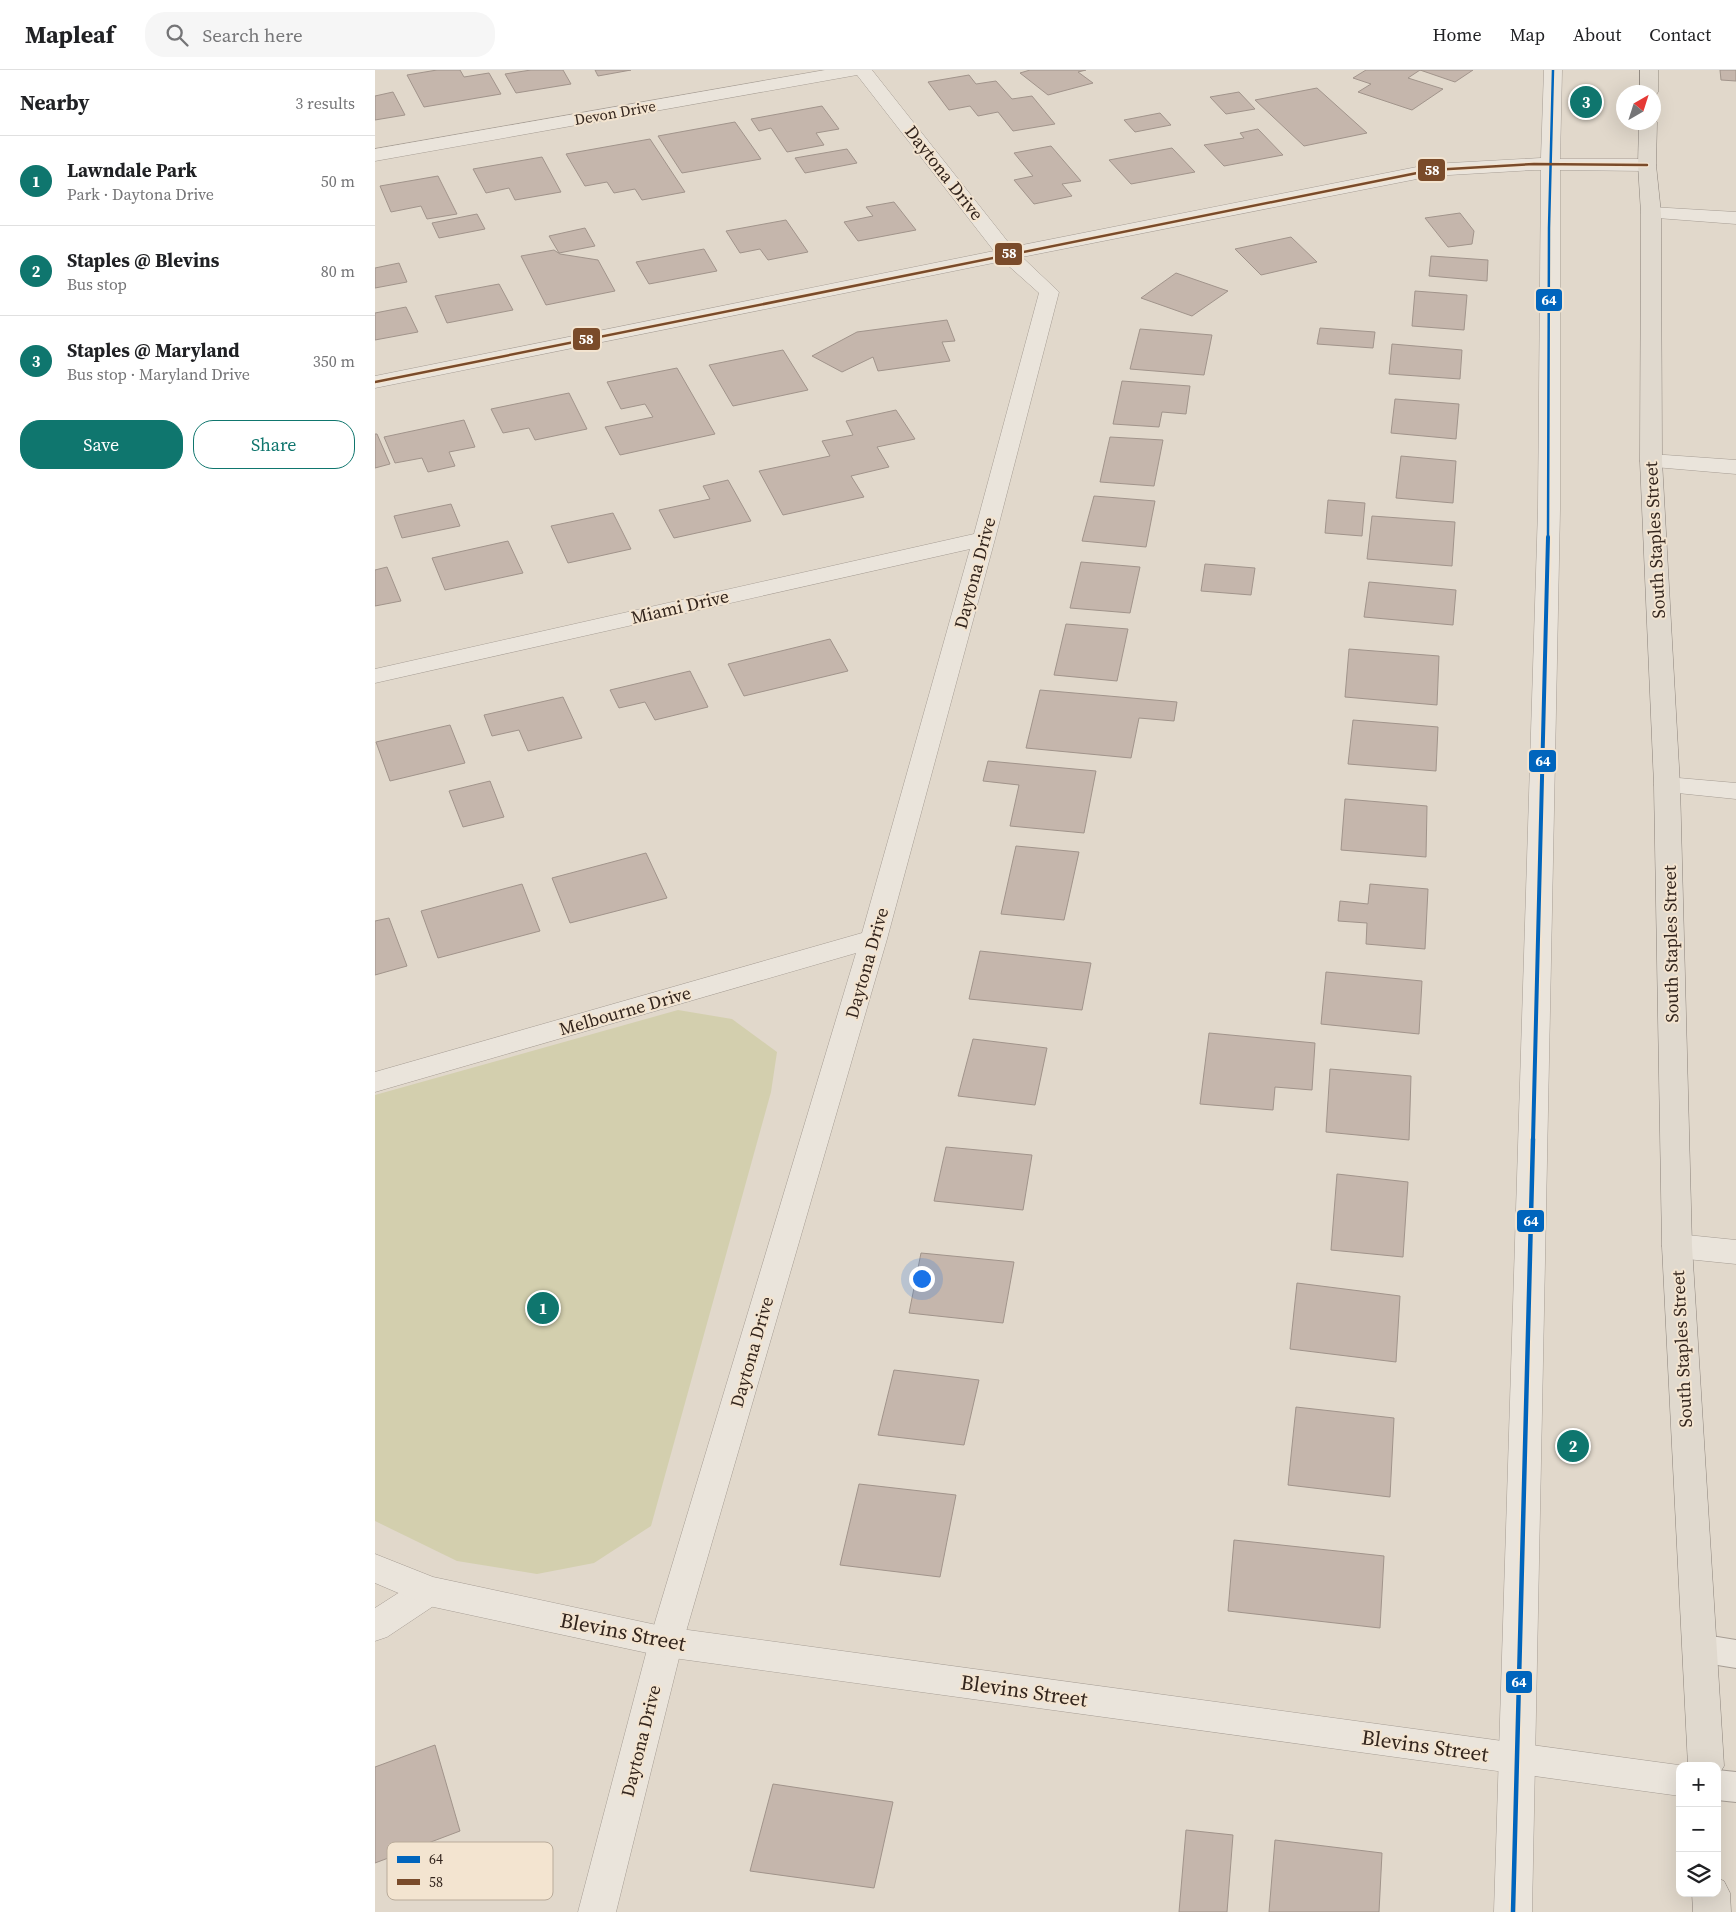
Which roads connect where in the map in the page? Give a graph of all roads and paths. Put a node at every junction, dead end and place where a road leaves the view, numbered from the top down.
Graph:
1 (855, 70) edge
2 (863, 70) edge
3 (1553, 70) edge
4 (1649, 70) edge
5 (1649, 85) edge
6 (1648, 130) edge
7 (375, 155) edge
8 (1550, 164) junction
9 (1647, 165) junction
10 (1651, 212) junction
11 (1736, 218) edge
12 (1007, 254) junction
13 (375, 382) edge
14 (1651, 461) junction
15 (1736, 467) edge
16 (984, 539) junction
17 (375, 676) edge
18 (1667, 785) junction
19 (1736, 791) edge
20 (874, 940) junction
21 (375, 1082) edge
22 (1677, 1246) junction
23 (1736, 1252) edge
24 (375, 1568) edge
25 (429, 1590) junction
26 (375, 1626) edge
27 (667, 1642) junction
28 (1699, 1648) junction
29 (1736, 1654) edge
30 (1516, 1758) junction
31 (1706, 1762) edge
32 (1676, 1779) edge
33 (1721, 1786) edge
34 (1736, 1788) edge
35 (1711, 1897) edge
36 (597, 1912) edge
37 (1513, 1912) edge
38 (1712, 1912) edge

1 - 7 street, Devon Drive
2 - 12 street, Daytona Drive
3 - 8 street
4 - 5 main road
6 - 9 main road, South Staples Street
8 - 9 street
8 - 12 street
8 - 30 street
9 - 10 main road, South Staples Street
10 - 11 street
10 - 14 main road, South Staples Street
12 - 13 street
12 - 16 street, Daytona Drive
14 - 15 street
14 - 18 main road, South Staples Street
16 - 17 street, Miami Drive
16 - 20 street, Daytona Drive
18 - 19 street
18 - 22 main road, South Staples Street
20 - 21 street, Melbourne Drive
20 - 27 street, Daytona Drive
22 - 23 street
22 - 28 main road, South Staples Street
24 - 25 street, Blevins Street
25 - 26 street
25 - 27 street, Blevins Street
27 - 30 street, Blevins Street
27 - 36 street, Daytona Drive
28 - 29 lane
28 - 31 main road, South Staples Street
30 - 32 street, Blevins Street
30 - 37 street
33 - 34 lane
35 - 38 main road

